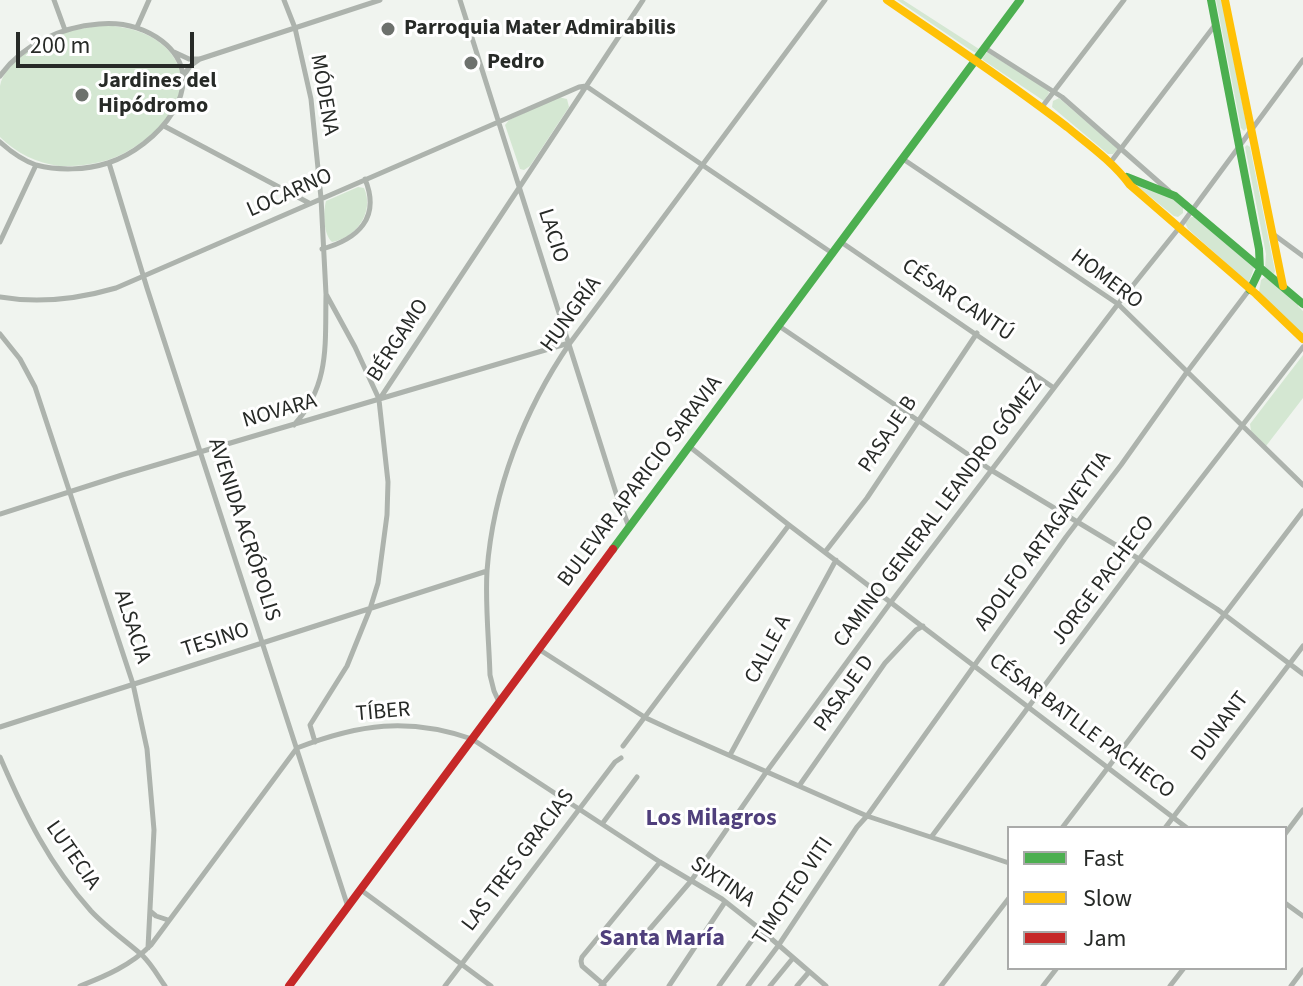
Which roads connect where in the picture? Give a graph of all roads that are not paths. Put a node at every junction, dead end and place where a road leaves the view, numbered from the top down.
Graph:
1 (54, 0) edge
2 (149, 0) edge
3 (284, 0) edge
4 (380, 0) edge
5 (460, 0) edge
6 (643, 0) edge
7 (825, 0) edge
8 (887, 0) edge
9 (1020, 0) edge
10 (1124, 0) edge
11 (1211, 0) edge
12 (1228, 3) edge
13 (1215, 24) junction
14 (137, 27) junction
15 (295, 28) junction
16 (65, 30) junction
17 (984, 48) junction
18 (172, 51) junction
19 (200, 59) junction
20 (1303, 60) edge
21 (974, 61) junction
22 (0, 75) edge
23 (183, 76) junction
24 (586, 86) junction
25 (1054, 92) junction
26 (1042, 109) junction
27 (497, 121) junction
28 (164, 126) junction
29 (1252, 128) junction
30 (0, 142) edge
31 (1240, 145) junction
32 (1122, 148) junction
33 (903, 159) junction
34 (109, 163) junction
35 (1110, 163) junction
36 (36, 165) junction
37 (703, 165) junction
38 (1123, 175) junction
39 (365, 179) junction
40 (520, 187) junction
41 (1173, 195) junction
42 (321, 198) junction
43 (310, 204) junction
44 (1191, 211) junction
45 (1179, 228) junction
46 (1272, 234) junction
47 (0, 242) edge
48 (841, 242) junction
49 (322, 249) junction
50 (833, 253) junction
51 (1303, 256) edge
52 (1260, 269) junction
53 (144, 277) junction
54 (1283, 286) junction
55 (1250, 290) junction
56 (326, 294) junction
57 (0, 297) edge
58 (1118, 304) junction
59 (1303, 304) edge
60 (779, 326) junction
61 (977, 333) junction
62 (0, 334) edge
63 (1303, 339) edge
64 (570, 343) junction
65 (1303, 347) edge
66 (1187, 372) junction
67 (1054, 388) junction
68 (379, 400) junction
69 (918, 420) junction
70 (294, 425) junction
71 (1241, 426) junction
72 (690, 447) junction
73 (200, 452) junction
74 (991, 470) junction
75 (1303, 485) edge
76 (70, 493) junction
77 (1303, 511) edge
78 (0, 514) edge
79 (1078, 523) junction
80 (789, 525) junction
81 (629, 527) junction
82 (825, 552) junction
83 (1139, 559) junction
84 (836, 560) junction
85 (487, 571) junction
86 (891, 602) junction
87 (370, 609) junction
88 (1223, 614) junction
89 (923, 626) junction
90 (263, 643) junction
91 (1303, 646) edge
92 (540, 650) junction
93 (1289, 664) junction
94 (974, 666) junction
95 (1303, 674) edge
96 (133, 684) junction
97 (499, 702) junction
98 (1028, 706) junction
99 (646, 718) junction
100 (0, 727) edge
101 (472, 739) junction
102 (315, 742) junction
103 (623, 746) dead end
104 (297, 748) junction
105 (730, 755) junction
106 (0, 757) edge
107 (621, 758) dead end
108 (1108, 768) junction
109 (767, 771) junction
110 (637, 777) dead end
111 (799, 786) junction
112 (578, 809) junction
113 (1303, 810) edge
114 (867, 816) junction
115 (1173, 817) junction
116 (602, 824) junction
117 (1064, 826) edge
118 (1166, 826) edge
119 (1184, 826) edge
120 (1287, 831) edge
121 (932, 836) junction
122 (660, 862) junction
123 (1007, 862) edge
124 (691, 881) junction
125 (361, 890) junction
126 (1007, 901) edge
127 (725, 902) junction
128 (348, 907) junction
129 (150, 911) junction
130 (169, 920) junction
131 (760, 929) junction
132 (778, 946) junction
133 (148, 949) junction
134 (141, 955) junction
135 (793, 958) junction
136 (461, 963) junction
137 (1055, 970) edge
138 (1182, 970) edge
139 (1303, 970) edge
140 (809, 972) junction
141 (603, 985) edge
142 (80, 986) edge
143 (165, 986) edge
144 (289, 986) edge
145 (445, 986) edge
146 (491, 986) edge
147 (669, 986) edge
148 (719, 986) edge
149 (748, 986) edge
150 (770, 986) edge
151 (797, 986) edge
152 (826, 986) edge
153 (941, 986) edge
154 (1043, 986) edge
155 (1170, 986) edge
156 (1291, 986) edge

1 - 16 street
2 - 14 street
3 - 15 street, MÓDENA
4 - 15 street
5 - 27 street, LACIO
6 - 24 street, BÉRGAMO
7 - 37 street, HUNGRÍA
8 - 21 main road
9 - 17 main road, BULEVAR APARICIO SARAVIA
10 - 25 street
11 - 13 main road
12 - 29 main road
13 - 31 main road
13 - 32 street
14 - 16 street
14 - 18 street
15 - 19 street
15 - 42 street, MÓDENA
16 - 22 street
17 - 21 main road, BULEVAR APARICIO SARAVIA
17 - 25 street
18 - 19 street
18 - 23 street
19 - 23 street
20 - 29 street, CAMINO GENERAL LEANDRO GÓMEZ
21 - 26 main road
21 - 33 main road, BULEVAR APARICIO SARAVIA
23 - 28 street
24 - 27 street, LOCARNO
24 - 37 street
24 - 40 street, BÉRGAMO
25 - 26 street
25 - 32 street
26 - 35 main road
27 - 39 street, LOCARNO
27 - 40 street, LACIO
28 - 34 street
28 - 43 street
29 - 31 street, CAMINO GENERAL LEANDRO GÓMEZ
29 - 46 main road
30 - 36 street
31 - 44 street, CAMINO GENERAL LEANDRO GÓMEZ
31 - 52 main road
32 - 35 street
32 - 41 street
33 - 48 main road, BULEVAR APARICIO SARAVIA
33 - 58 street, HOMERO
34 - 36 street
34 - 53 street, AVENIDA ACRÓPOLIS
35 - 38 main road
36 - 47 street
37 - 50 street
37 - 64 street, HUNGRÍA
38 - 41 main road
38 - 45 main road
39 - 42 street, LOCARNO
39 - 49 street
40 - 64 street, LACIO
40 - 68 street, BÉRGAMO
41 - 44 main road
42 - 43 street, LOCARNO
42 - 49 street, MÓDENA
43 - 53 street, LOCARNO
44 - 45 street, CAMINO GENERAL LEANDRO GÓMEZ
44 - 52 main road
45 - 55 main road
45 - 58 street, CAMINO GENERAL LEANDRO GÓMEZ
46 - 51 street
46 - 54 main road
48 - 50 main road, BULEVAR APARICIO SARAVIA
48 - 61 street, CÉSAR CANTÚ
49 - 56 street, MÓDENA
50 - 60 main road, BULEVAR APARICIO SARAVIA
52 - 54 main road
52 - 55 main road
53 - 57 street, LOCARNO
53 - 73 street, AVENIDA ACRÓPOLIS
54 - 59 main road
55 - 63 main road
55 - 66 street, ADOLFO ARTAGAVEYTIA
56 - 68 street, MÓDENA
56 - 70 street, MÓDENA
58 - 66 street, HOMERO
58 - 67 street, CAMINO GENERAL LEANDRO GÓMEZ
60 - 69 street
60 - 72 main road, BULEVAR APARICIO SARAVIA
61 - 67 street, CÉSAR CANTÚ
61 - 69 street, PASAJE B
62 - 76 street, ALSACIA
64 - 68 street, NOVARA
64 - 81 street, LACIO
64 - 85 street, HUNGRÍA
65 - 71 street, JORGE PACHECO
66 - 71 street, HOMERO
66 - 79 street, ADOLFO ARTAGAVEYTIA
67 - 74 street, CAMINO GENERAL LEANDRO GÓMEZ
68 - 70 street, NOVARA
68 - 87 street, BÉRGAMO
69 - 74 street
69 - 82 street, PASAJE B
70 - 73 street, NOVARA
71 - 75 street, HOMERO
71 - 83 street, JORGE PACHECO
72 - 80 street, CÉSAR BATLLE PACHECO
72 - 81 main road, BULEVAR APARICIO SARAVIA
73 - 76 street, NOVARA
73 - 90 street, AVENIDA ACRÓPOLIS
74 - 79 street
74 - 86 street, CAMINO GENERAL LEANDRO GÓMEZ
76 - 78 street, NOVARA
76 - 96 street, ALSACIA
77 - 88 street
79 - 83 street
79 - 94 street, ADOLFO ARTAGAVEYTIA
80 - 82 street, CÉSAR BATLLE PACHECO
80 - 99 street
81 - 92 main road, BULEVAR APARICIO SARAVIA
82 - 84 street, CÉSAR BATLLE PACHECO
83 - 88 street
83 - 98 street, JORGE PACHECO
84 - 86 street, CÉSAR BATLLE PACHECO
84 - 105 street, CALLE A
85 - 87 street, TESINO
85 - 97 street, HUNGRÍA
86 - 89 street, CÉSAR BATLLE PACHECO
86 - 109 street, CAMINO GENERAL LEANDRO GÓMEZ
87 - 90 street, TESINO
87 - 102 street, BÉRGAMO
88 - 93 street
88 - 108 street
89 - 94 street, CÉSAR BATLLE PACHECO
89 - 111 street, PASAJE D
90 - 96 street, TESINO
90 - 104 street, AVENIDA ACRÓPOLIS
91 - 93 street, DUNANT
92 - 97 main road, BULEVAR APARICIO SARAVIA
92 - 99 street
93 - 95 street
93 - 115 street, DUNANT
94 - 98 street, CÉSAR BATLLE PACHECO
94 - 114 street, ADOLFO ARTAGAVEYTIA
96 - 100 street, TESINO
96 - 129 street, ALSACIA
97 - 101 main road, BULEVAR APARICIO SARAVIA
98 - 108 street, CÉSAR BATLLE PACHECO
98 - 121 street, JORGE PACHECO
99 - 103 street
99 - 105 street
101 - 102 street, TÍBER
101 - 112 street, SIXTINA
101 - 125 main road, BULEVAR APARICIO SARAVIA
102 - 104 street, TÍBER
104 - 128 street, AVENIDA ACRÓPOLIS
104 - 130 street
105 - 109 street
106 - 134 street, LUTECIA
107 - 112 street, LAS TRES GRACIAS
108 - 115 street, CÉSAR BATLLE PACHECO
108 - 117 street
109 - 111 street
109 - 124 street, CAMINO GENERAL LEANDRO GÓMEZ
110 - 116 street
111 - 114 street
112 - 116 street, SIXTINA
112 - 136 street, LAS TRES GRACIAS
113 - 120 street
114 - 121 street
114 - 132 street, TIMOTEO VITI
115 - 118 street, DUNANT
115 - 119 street, CÉSAR BATLLE PACHECO
116 - 122 street, SIXTINA
121 - 123 street
122 - 124 street, SIXTINA
122 - 141 street
124 - 127 street, SIXTINA
124 - 141 street, CAMINO GENERAL LEANDRO GÓMEZ
125 - 128 main road, BULEVAR APARICIO SARAVIA
125 - 136 street
126 - 153 street
127 - 131 street, SIXTINA
127 - 147 street
128 - 144 main road, BULEVAR APARICIO SARAVIA
129 - 130 street
129 - 133 street, ALSACIA
130 - 133 street
131 - 132 street, SIXTINA
131 - 148 street
132 - 135 street, SIXTINA
132 - 149 street, TIMOTEO VITI
133 - 134 street
134 - 142 street
134 - 143 street
135 - 140 street, SIXTINA
135 - 150 street
136 - 145 street, LAS TRES GRACIAS
136 - 146 street
137 - 154 street
138 - 155 street
139 - 156 street
140 - 151 street
140 - 152 street, SIXTINA

